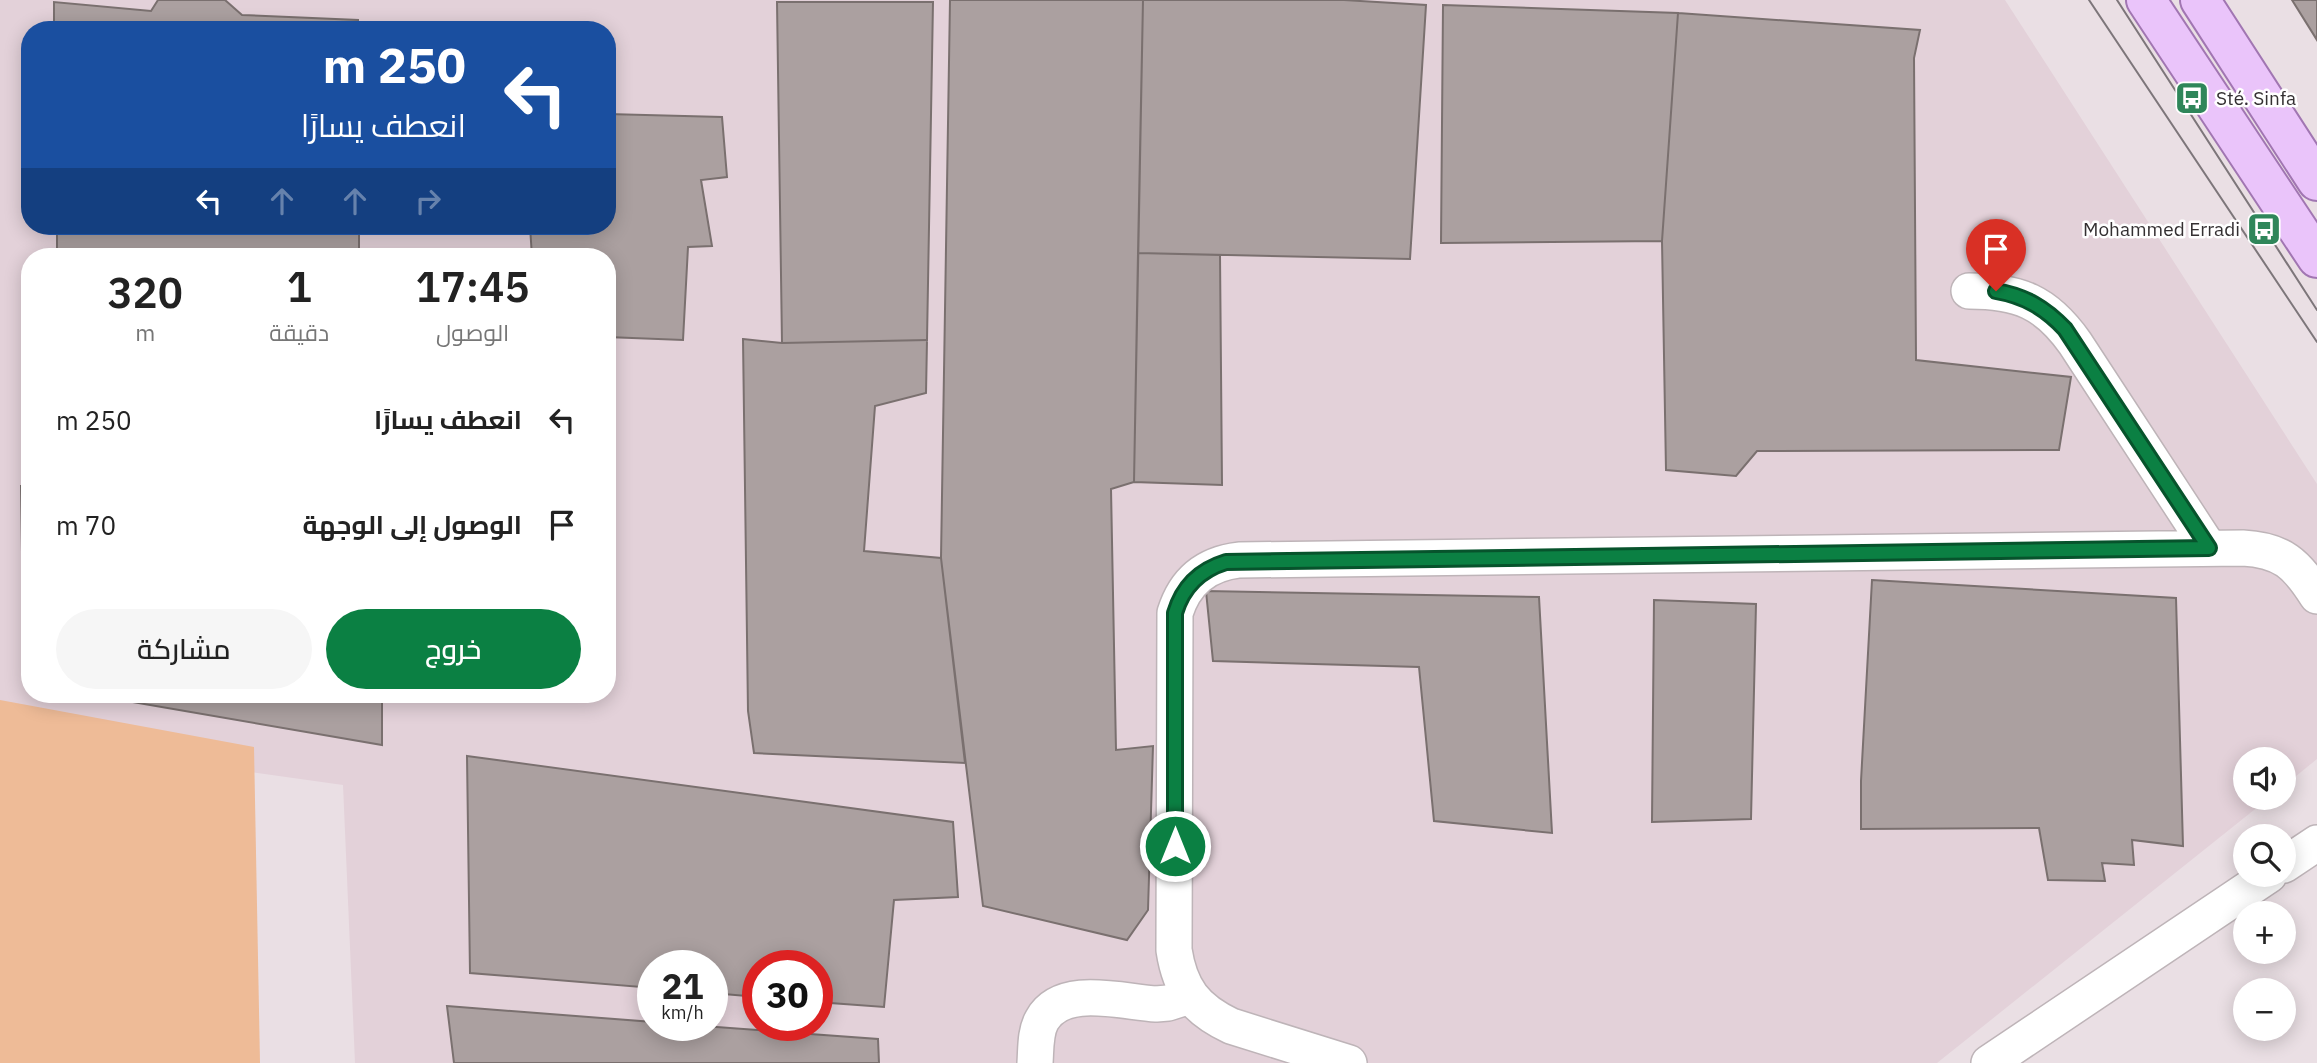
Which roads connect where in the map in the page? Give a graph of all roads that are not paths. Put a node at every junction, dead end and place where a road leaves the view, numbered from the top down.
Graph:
1 (2146, 0) edge
2 (2200, 0) edge
3 (2317, 181) edge
4 (2317, 258) edge
5 (1969, 291) dead end
6 (2209, 548) junction
7 (2317, 596) edge
8 (2317, 843) edge
9 (2296, 857) edge
10 (2251, 887) edge
11 (1190, 996) junction
12 (1035, 1063) edge
13 (1349, 1063) edge
14 (1989, 1063) edge

1 - 4 main road
2 - 3 main road
5 - 6 street
6 - 7 street
6 - 11 street
8 - 9 street
10 - 14 street
11 - 12 street
11 - 13 street

